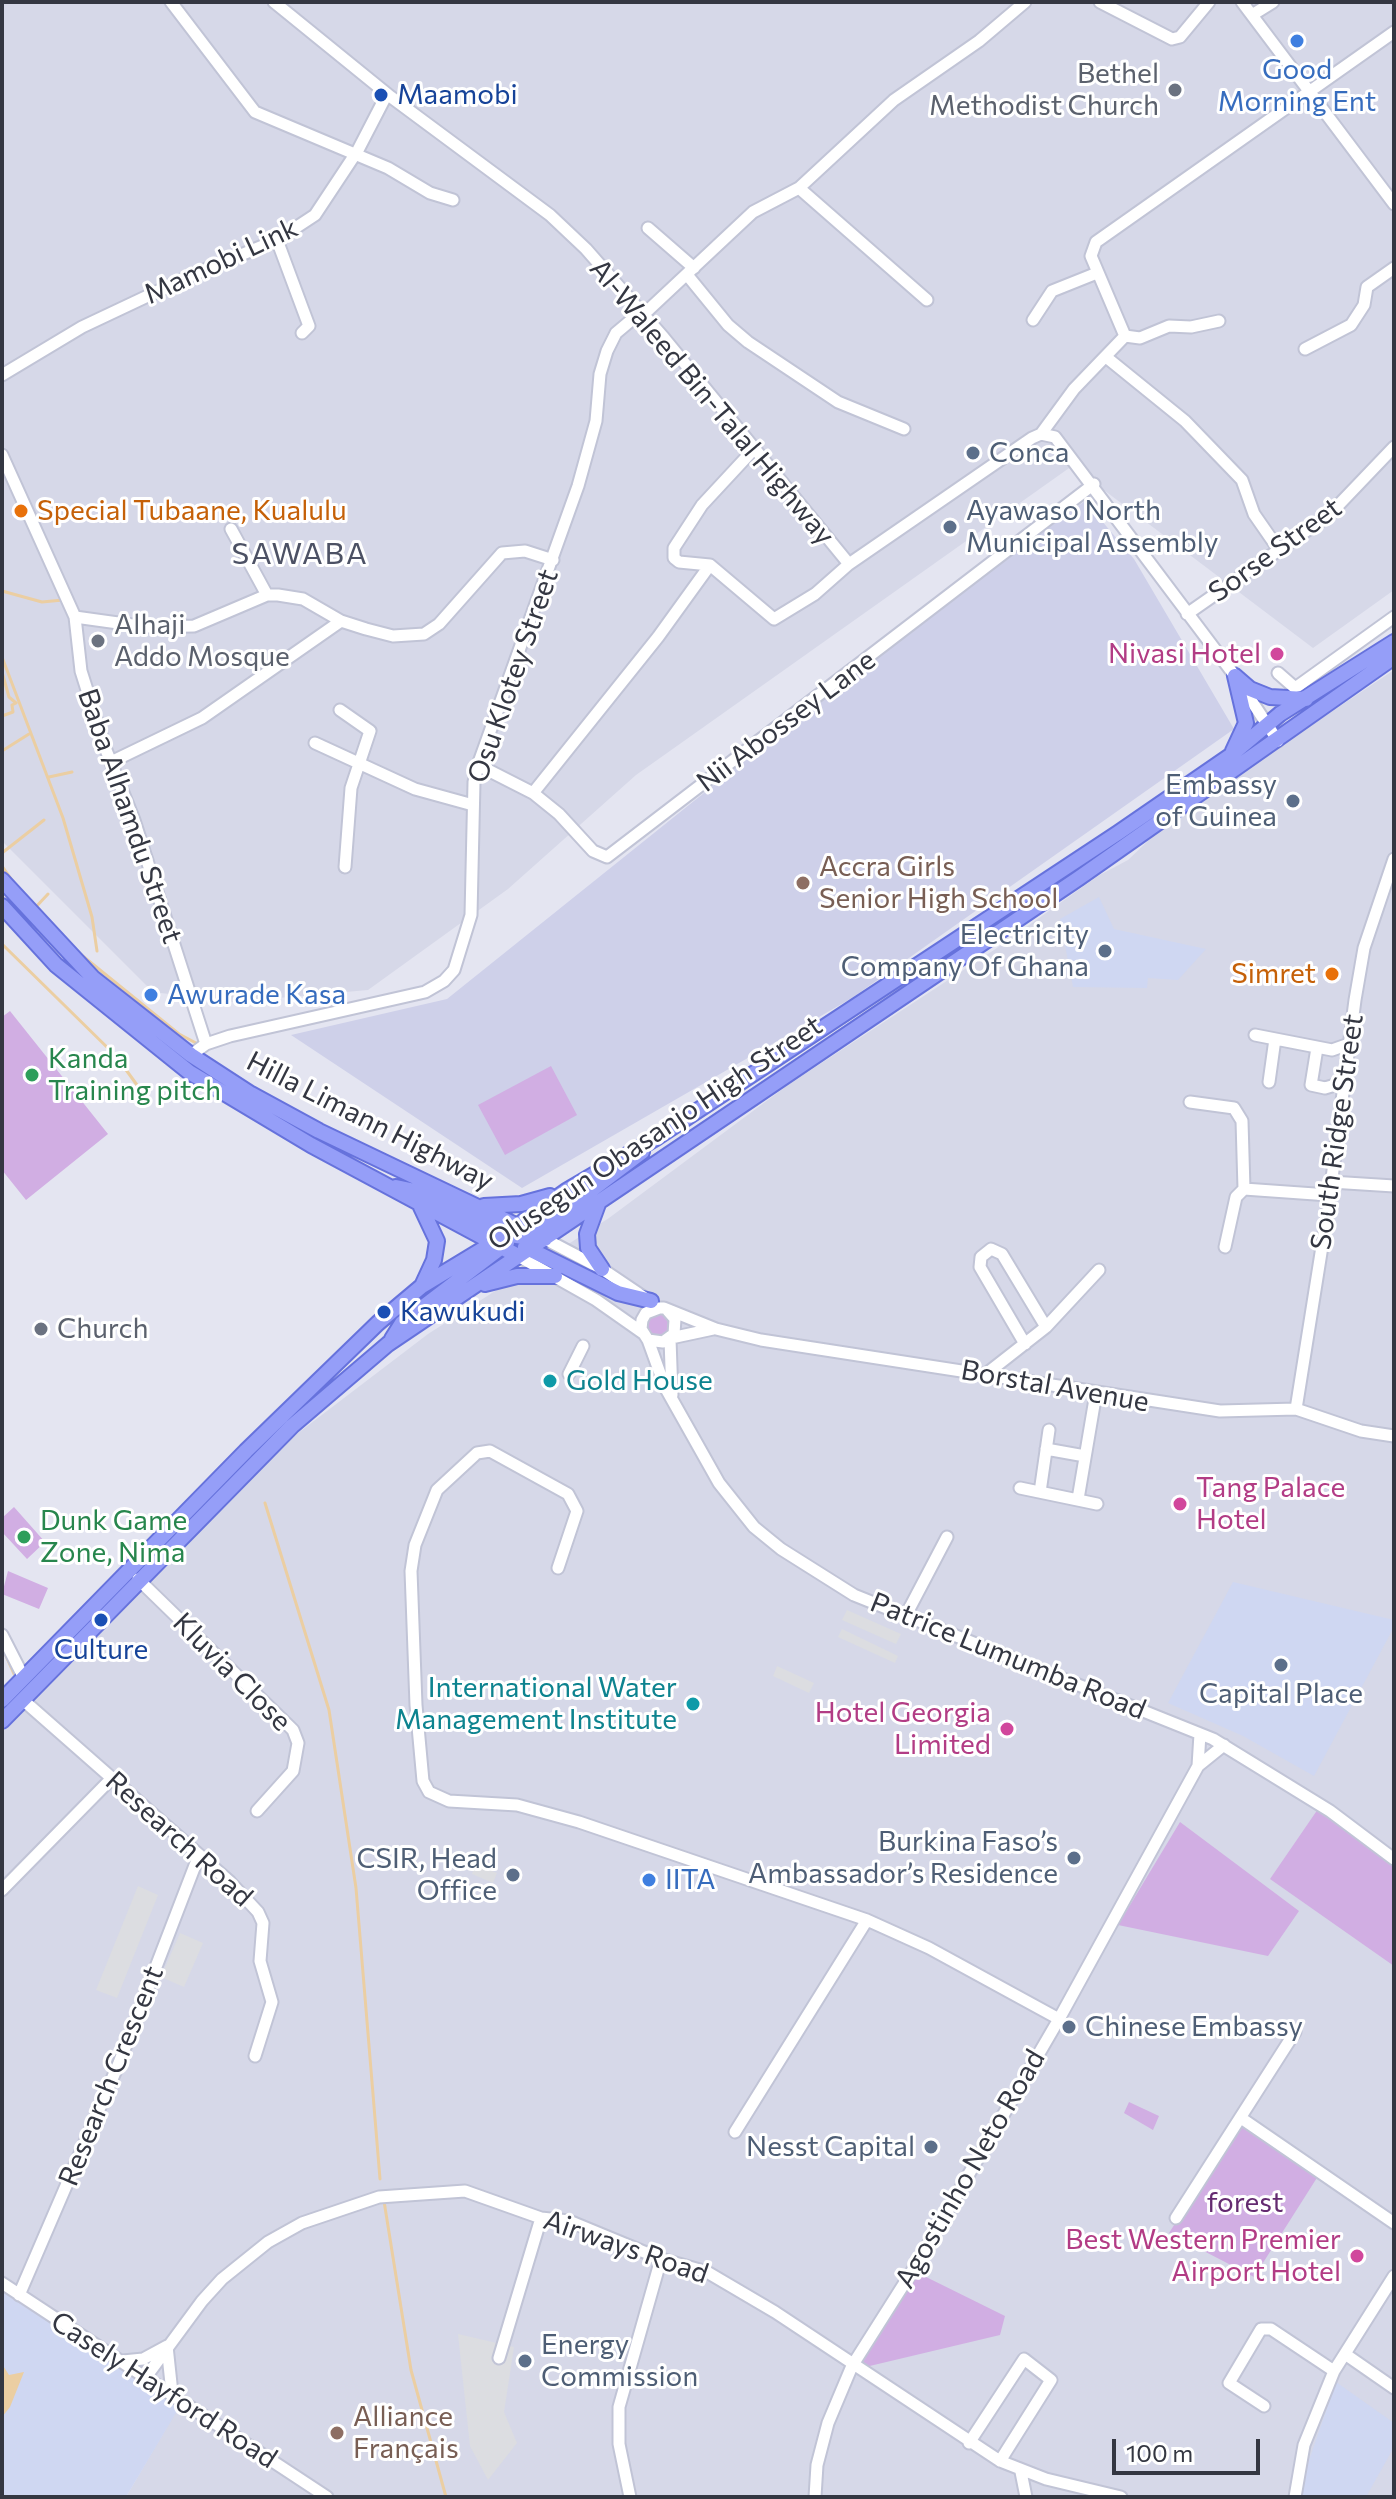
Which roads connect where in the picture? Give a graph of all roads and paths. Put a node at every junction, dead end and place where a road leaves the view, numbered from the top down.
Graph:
1 (171, 2) edge
2 (274, 2) edge
3 (1025, 2) edge
4 (1100, 2) edge
5 (1209, 2) edge
6 (1242, 2) edge
7 (1273, 2) edge
8 (1252, 15) junction
9 (1394, 32) edge
10 (1311, 93) junction
11 (387, 94) junction
12 (354, 155) junction
13 (799, 188) junction
14 (453, 200) dead end
15 (1394, 204) edge
16 (648, 228) dead end
17 (277, 240) junction
18 (1394, 268) edge
19 (691, 272) junction
20 (1097, 273) junction
21 (927, 300) dead end
22 (642, 313) junction
23 (1033, 320) dead end
24 (1219, 321) dead end
25 (302, 333) dead end
26 (1125, 336) junction
27 (1305, 349) dead end
28 (1106, 357) junction
29 (2, 375) edge
30 (904, 429) dead end
31 (1041, 434) junction
32 (1394, 447) edge
33 (754, 449) junction
34 (2, 455) edge
35 (1094, 484) junction
36 (231, 529) dead end
37 (1279, 550) junction
38 (553, 560) junction
39 (849, 564) junction
40 (710, 565) junction
41 (267, 595) junction
42 (1187, 614) junction
43 (75, 617) junction
44 (1394, 617) edge
45 (341, 621) junction
46 (1393, 648) edge
47 (1394, 665) edge
48 (1372, 672) junction
49 (1278, 673) dead end
50 (1235, 676) junction
51 (1306, 699) junction
52 (340, 710) dead end
53 (1267, 725) junction
54 (1278, 741) junction
55 (315, 743) dead end
56 (1230, 756) junction
57 (357, 761) junction
58 (111, 762) junction
59 (478, 765) junction
60 (533, 793) junction
61 (473, 805) junction
62 (1394, 859) edge
63 (345, 867) dead end
64 (2, 880) edge
65 (2, 906) edge
66 (1255, 1035) dead end
67 (1275, 1039) junction
68 (206, 1044) junction
69 (1349, 1044) junction
70 (1317, 1048) junction
71 (191, 1055) junction
72 (1269, 1082) dead end
73 (1345, 1082) junction
74 (1190, 1102) dead end
75 (656, 1138) junction
76 (1331, 1182) junction
77 (389, 1186) junction
78 (1394, 1186) edge
79 (1244, 1189) junction
80 (566, 1191) junction
81 (1329, 1195) junction
82 (598, 1203) junction
83 (420, 1206) junction
84 (481, 1207) junction
85 (518, 1241) junction
86 (1225, 1247) dead end
87 (602, 1269) junction
88 (1099, 1270) dead end
89 (555, 1276) junction
90 (422, 1286) junction
91 (477, 1286) junction
92 (659, 1307) junction
93 (1046, 1327) junction
94 (716, 1329) junction
95 (646, 1336) junction
96 (670, 1338) junction
97 (388, 1344) junction
98 (1025, 1344) junction
99 (583, 1346) dead end
100 (569, 1374) dead end
101 (986, 1374) junction
102 (1096, 1393) junction
103 (672, 1399) junction
104 (1296, 1409) junction
105 (1049, 1430) dead end
106 (1394, 1436) edge
107 (1046, 1449) junction
108 (1085, 1456) junction
109 (1020, 1488) dead end
110 (1040, 1492) junction
111 (1078, 1499) junction
112 (1097, 1504) dead end
113 (947, 1537) dead end
114 (558, 1568) dead end
115 (138, 1579) junction
116 (906, 1615) junction
117 (2, 1635) edge
118 (24, 1678) junction
119 (2, 1700) edge
120 (23, 1700) junction
121 (2, 1721) edge
122 (1200, 1734) junction
123 (1224, 1745) junction
124 (1198, 1766) junction
125 (112, 1778) junction
126 (257, 1811) dead end
127 (199, 1855) junction
128 (1394, 1859) edge
129 (2, 1890) edge
130 (867, 1920) junction
131 (1059, 2019) junction
132 (1295, 2032) dead end
133 (255, 2056) dead end
134 (1241, 2118) junction
135 (735, 2132) dead end
136 (541, 2218) junction
137 (1176, 2218) dead end
138 (1394, 2223) edge
139 (661, 2259) junction
140 (1394, 2276) edge
141 (2, 2283) edge
142 (19, 2295) junction
143 (167, 2346) junction
144 (1345, 2354) junction
145 (499, 2358) dead end
146 (123, 2361) junction
147 (852, 2366) junction
148 (1334, 2371) junction
149 (146, 2377) junction
150 (1394, 2388) edge
151 (172, 2393) junction
152 (1264, 2406) dead end
153 (969, 2443) junction
154 (1000, 2461) junction
155 (1021, 2472) junction
156 (327, 2497) edge
157 (630, 2497) edge
158 (815, 2497) edge
159 (1026, 2497) edge
160 (1121, 2497) edge
161 (1295, 2497) edge

1 - 12 street
2 - 11 street, Al-Waleed Bin-Talal Highway
3 - 13 street, Osu Klotey Street
4 - 5 street
6 - 8 street
7 - 8 street
8 - 10 street
9 - 10 street
10 - 15 street
10 - 20 street
11 - 12 street, Mamobi Link
11 - 22 street, Al-Waleed Bin-Talal Highway
12 - 14 street
12 - 17 street, Mamobi Link
13 - 19 street, Osu Klotey Street
13 - 21 street
16 - 19 street
17 - 25 street
17 - 29 street, Mamobi Link
18 - 27 street
19 - 22 street, Osu Klotey Street
19 - 30 street
20 - 23 street
20 - 26 street
22 - 33 street, Al-Waleed Bin-Talal Highway
22 - 38 street, Osu Klotey Street
24 - 26 street
26 - 28 street
28 - 31 street
28 - 37 street
31 - 35 street
31 - 39 street, Al-Waleed Bin-Talal Highway
32 - 37 street, Sorse Street
33 - 39 street, Al-Waleed Bin-Talal Highway
33 - 40 street
34 - 43 street, Baba Alhamdu Street
35 - 42 street
35 - 60 street, Nii Abossey Lane
36 - 41 street
37 - 42 street, Sorse Street
38 - 45 street
38 - 59 street, Osu Klotey Street
39 - 40 street
40 - 60 street
41 - 43 street
41 - 45 street
42 - 50 street
43 - 58 street, Baba Alhamdu Street
44 - 49 street
45 - 58 street
46 - 48 main road, Olusegun Obasanjo High Street
46 - 51 main road, Olusegun Obasanjo High Street
47 - 48 main road
48 - 54 main road, Olusegun Obasanjo High Street
50 - 51 main road
50 - 53 street
50 - 56 main road
51 - 53 main road, Olusegun Obasanjo High Street
52 - 57 street
53 - 54 street
53 - 56 main road, Olusegun Obasanjo High Street
54 - 82 main road, Olusegun Obasanjo High Street
55 - 57 street
56 - 75 main road, Olusegun Obasanjo High Street
57 - 61 street
57 - 63 street
58 - 68 street, Baba Alhamdu Street
59 - 60 street, Nii Abossey Lane
59 - 61 street, Osu Klotey Street
61 - 68 street, Osu Klotey Street
62 - 69 street, South Ridge Street
64 - 71 main road, Hilla Limann Highway
65 - 77 main road, Hilla Limann Highway
66 - 67 street
67 - 70 street
67 - 72 street
68 - 71 street, Osu Klotey Street
69 - 70 street
69 - 73 street, South Ridge Street
70 - 73 street
71 - 84 main road, Hilla Limann Highway
73 - 76 street, South Ridge Street
74 - 79 street
75 - 80 main road, Olusegun Obasanjo High Street
75 - 85 main road
76 - 78 street
76 - 81 street, South Ridge Street
77 - 83 main road, Hilla Limann Highway
77 - 85 main road
79 - 81 street
79 - 86 street
80 - 84 main road
80 - 85 main road, Olusegun Obasanjo High Street
81 - 104 street, South Ridge Street
82 - 85 main road, Olusegun Obasanjo High Street
82 - 87 main road
83 - 85 main road, Hilla Limann Highway
83 - 90 main road
84 - 85 main road, Hilla Limann Highway
85 - 87 street
85 - 89 street
85 - 90 main road, Olusegun Obasanjo High Street
85 - 91 main road, Olusegun Obasanjo High Street
85 - 92 main road
85 - 97 main road
87 - 92 street
88 - 93 street
89 - 91 main road
89 - 95 street
90 - 118 main road, Olusegun Obasanjo High Street
91 - 97 main road, Olusegun Obasanjo High Street
92 - 94 street, Borstal Avenue
92 - 95 street
92 - 96 street
93 - 98 street
93 - 98 street
94 - 96 street, Borstal Avenue
94 - 101 street, Borstal Avenue
95 - 96 street
95 - 103 street, Patrice Lumumba Road
96 - 103 street, Patrice Lumumba Road
97 - 115 main road, Olusegun Obasanjo High Street
98 - 101 street
99 - 100 street
101 - 102 street, Borstal Avenue
102 - 104 street, Borstal Avenue
102 - 108 street
103 - 116 street, Patrice Lumumba Road
104 - 106 street, Borstal Avenue
105 - 107 street
107 - 108 street
107 - 110 street
108 - 111 street
109 - 110 street
110 - 111 street
111 - 112 street
113 - 116 street
114 - 130 street
115 - 120 main road, Olusegun Obasanjo High Street
115 - 126 street, Kluvia Close
116 - 122 street, Patrice Lumumba Road
117 - 118 street
118 - 119 main road, Olusegun Obasanjo High Street
120 - 121 main road, Olusegun Obasanjo High Street
120 - 125 street, Research Road
122 - 123 street, Patrice Lumumba Road
122 - 124 street, Agostinho Neto Road
123 - 124 street, Agostinho Neto Road
123 - 128 street, Patrice Lumumba Road
124 - 131 street, Agostinho Neto Road
125 - 127 street, Research Road
125 - 129 street
127 - 133 street, Research Road
127 - 142 street, Research Crescent
130 - 131 street
130 - 135 street
131 - 147 street, Agostinho Neto Road
132 - 134 street
134 - 137 street
134 - 138 street
136 - 139 street, Airways Road
136 - 143 street, Airways Road
136 - 145 street
139 - 147 street, Airways Road
139 - 157 street
140 - 144 street
141 - 142 street, Casely Hayford Road
142 - 146 street, Casely Hayford Road
143 - 146 street
143 - 149 street, Airways Road
143 - 151 street
144 - 148 street
144 - 150 street
146 - 149 street, Casely Hayford Road
147 - 153 street, Airways Road
147 - 158 street, Agostinho Neto Road
148 - 152 street
148 - 161 street
149 - 151 street, Casely Hayford Road
151 - 156 street, Casely Hayford Road
153 - 154 street, Airways Road
153 - 154 street
154 - 155 street, Airways Road
155 - 159 street
155 - 160 street, Airways Road

